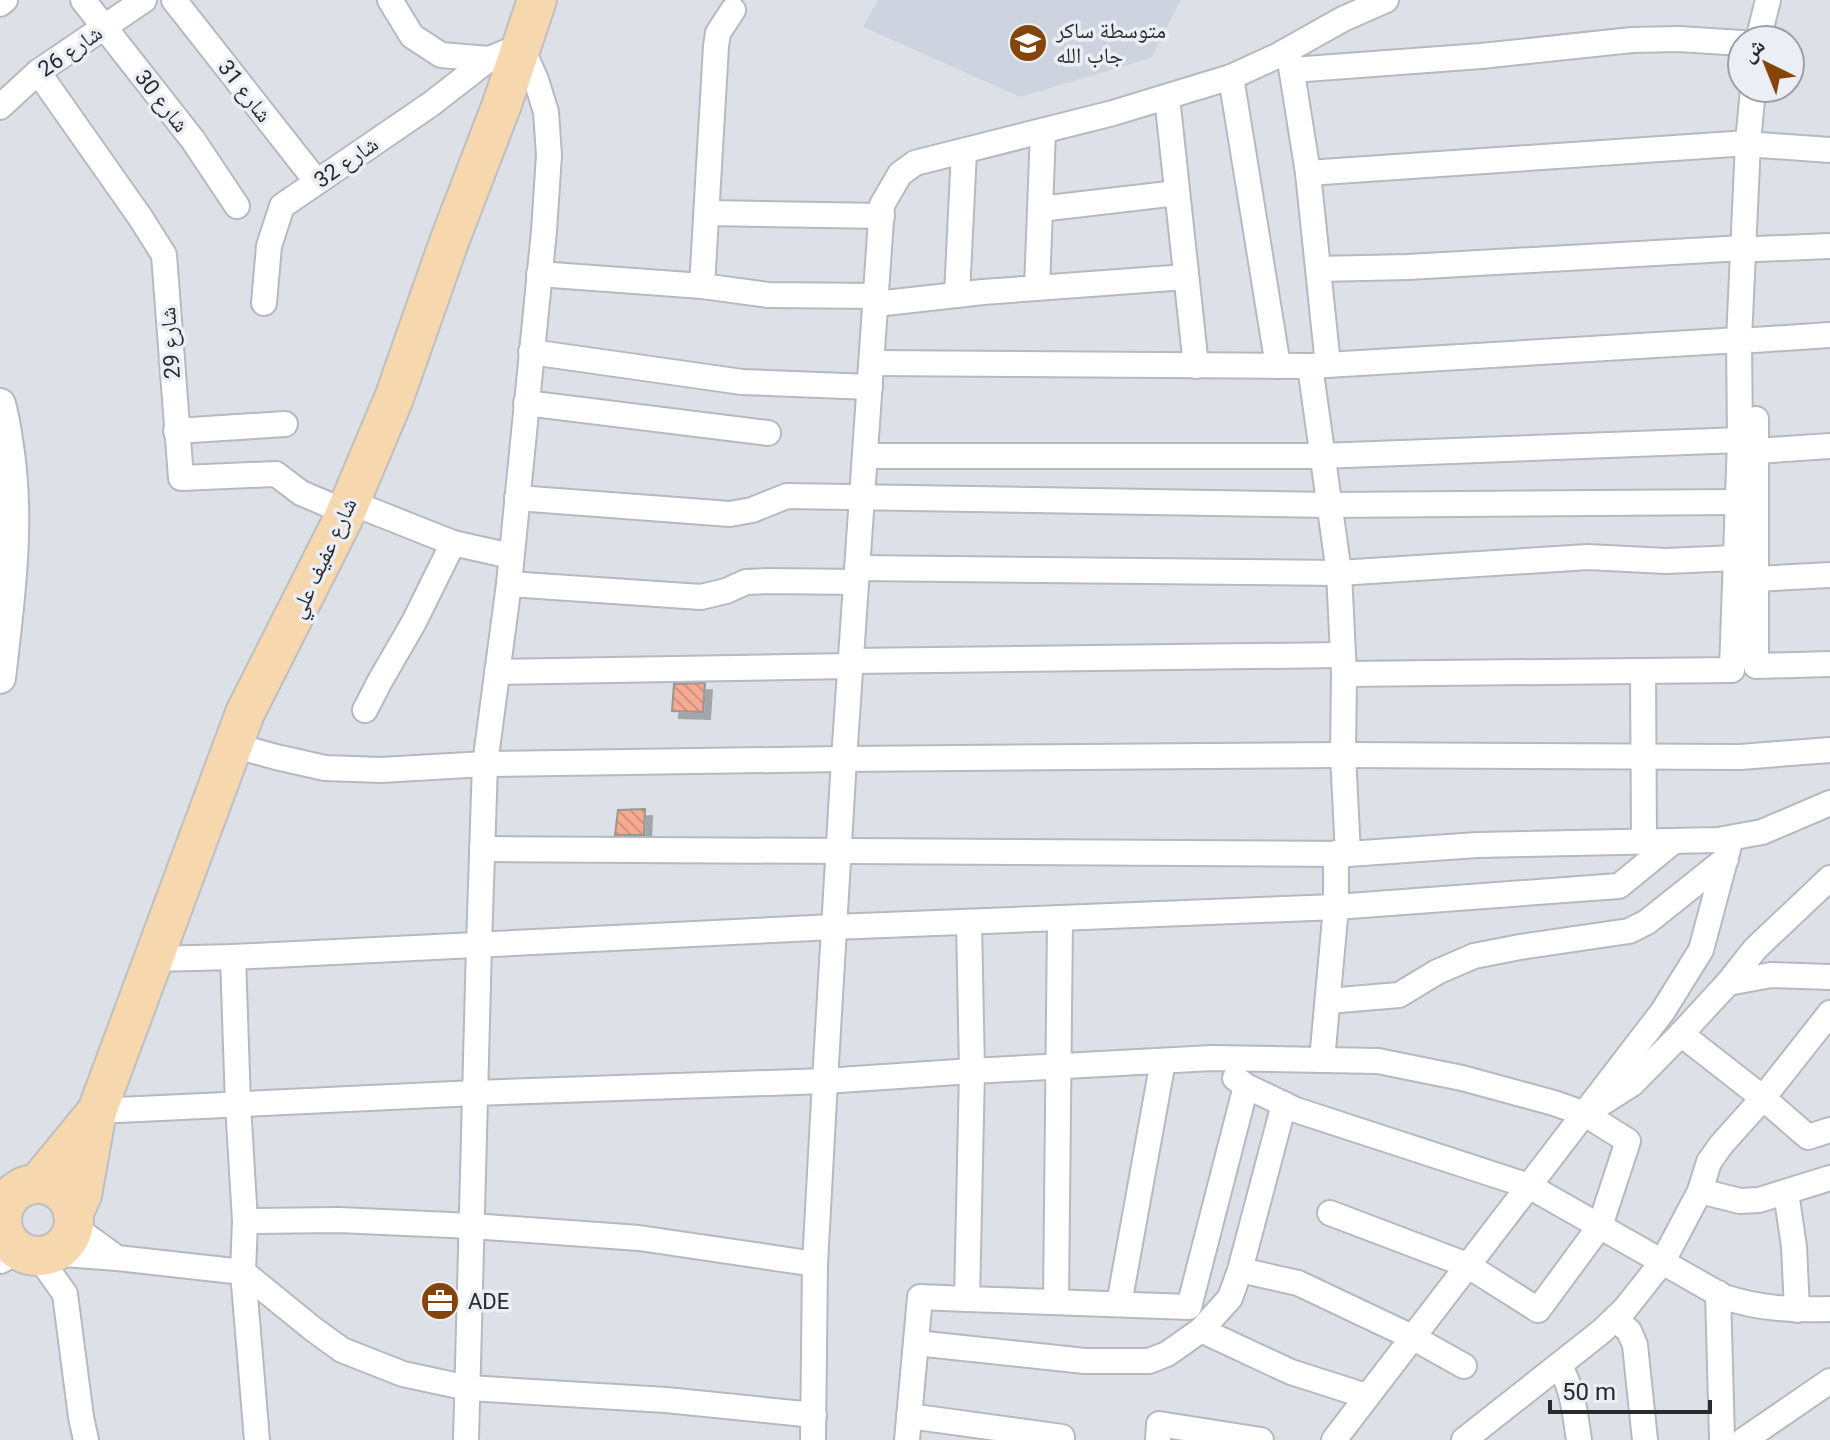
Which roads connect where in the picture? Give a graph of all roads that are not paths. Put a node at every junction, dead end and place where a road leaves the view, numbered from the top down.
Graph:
1 (5, 0) edge
2 (83, 0) edge
3 (144, 0) edge
4 (174, 0) edge
5 (390, 0) edge
6 (537, 0) edge
7 (1386, 0) edge
8 (1768, 0) edge
9 (1783, 0) edge
10 (0, 4) edge
11 (733, 10) dead end
12 (1762, 24) edge
13 (1778, 24) edge
14 (104, 27) junction
15 (1726, 42) edge
16 (505, 52) junction
17 (1290, 60) junction
18 (38, 72) junction
19 (1231, 77) junction
20 (1167, 97) junction
21 (1753, 104) edge
22 (1762, 104) edge
23 (0, 107) edge
24 (1043, 131) junction
25 (1754, 144) junction
26 (1830, 150) edge
27 (964, 151) junction
28 (1308, 173) junction
29 (317, 182) junction
30 (1177, 193) junction
31 (237, 206) dead end
32 (1040, 209) junction
33 (707, 213) junction
34 (882, 216) junction
35 (1830, 246) edge
36 (1750, 248) junction
37 (1319, 269) junction
38 (539, 274) junction
39 (1186, 277) junction
40 (702, 286) junction
41 (1037, 288) junction
42 (957, 295) junction
43 (876, 300) junction
44 (264, 303) dead end
45 (1830, 335) edge
46 (1747, 340) junction
47 (531, 352) junction
48 (1196, 366) junction
49 (1278, 366) junction
50 (1319, 366) junction
51 (871, 375) junction
52 (526, 403) junction
53 (0, 404) edge
54 (285, 424) dead end
55 (176, 431) junction
56 (768, 433) dead end
57 (1748, 445) junction
58 (1830, 446) edge
59 (865, 456) junction
60 (1321, 456) junction
61 (517, 498) junction
62 (862, 498) junction
63 (1737, 502) junction
64 (1329, 505) junction
65 (348, 507) junction
66 (7, 532) edge
67 (453, 543) junction
68 (511, 556) junction
69 (1736, 558) junction
70 (1339, 573) junction
71 (857, 575) junction
72 (1830, 575) edge
73 (1756, 579) junction
74 (509, 584) junction
75 (850, 664) junction
76 (1830, 664) edge
77 (1343, 665) junction
78 (1643, 671) junction
79 (497, 672) junction
80 (0, 678) edge
81 (365, 710) dead end
82 (233, 745) junction
83 (1830, 750) edge
84 (1343, 755) junction
85 (1645, 756) junction
86 (844, 759) junction
87 (485, 764) junction
88 (1830, 803) edge
89 (1674, 841) junction
90 (1644, 842) junction
91 (1728, 848) junction
92 (482, 849) junction
93 (838, 851) junction
94 (1342, 854) junction
95 (1830, 878) edge
96 (1336, 907) junction
97 (1060, 918) junction
98 (969, 922) junction
99 (834, 927) junction
100 (479, 945) junction
101 (233, 957) junction
102 (154, 959) junction
103 (1830, 977) edge
104 (1728, 983) junction
105 (1328, 1001) junction
106 (1830, 1013) edge
107 (1681, 1034) junction
108 (1212, 1058) junction
109 (1322, 1060) junction
110 (1163, 1061) junction
111 (1057, 1066) junction
112 (972, 1071) junction
113 (825, 1081) junction
114 (1246, 1086) junction
115 (475, 1093) junction
116 (1763, 1098) junction
117 (238, 1104) junction
118 (1284, 1104) junction
119 (97, 1111) junction
120 (1585, 1114) junction
121 (1830, 1130) edge
122 (1830, 1178) edge
123 (1529, 1186) junction
124 (1700, 1191) junction
125 (1786, 1192) junction
126 (14, 1197) edge
127 (1330, 1213) dead end
128 (245, 1221) junction
129 (472, 1226) junction
130 (1600, 1226) junction
131 (36, 1243) edge
132 (117, 1258) junction
133 (1663, 1261) junction
134 (815, 1264) junction
135 (1467, 1265) junction
136 (1240, 1270) junction
137 (243, 1272) junction
138 (1718, 1293) junction
139 (967, 1299) junction
140 (1056, 1302) junction
141 (1119, 1304) junction
142 (1830, 1309) edge
143 (1797, 1310) junction
144 (1615, 1319) junction
145 (1201, 1330) junction
146 (1412, 1337) junction
147 (916, 1343) junction
148 (1559, 1365) junction
149 (1464, 1366) dead end
150 (1830, 1381) edge
151 (468, 1388) junction
152 (1366, 1396) junction
153 (814, 1415) junction
154 (908, 1428) edge
155 (1062, 1437) dead end
156 (86, 1440) edge
157 (257, 1440) edge
158 (466, 1440) edge
159 (813, 1440) edge
160 (1158, 1440) edge
161 (1261, 1440) edge
162 (1334, 1440) edge
163 (1464, 1440) edge
164 (1579, 1440) edge
165 (1645, 1440) edge
166 (1722, 1440) edge
167 (1744, 1440) edge

1 - 10 street
2 - 14 street, شارع 30
3 - 14 street, شارع 26
4 - 29 street, شارع 31
5 - 16 street
6 - 16 main road, شارع عفيف علي
7 - 17 street
8 - 12 street
9 - 13 street
11 - 33 street
14 - 18 street, شارع 26
14 - 31 street, شارع 30
15 - 17 street
16 - 29 street, شارع 32
16 - 38 street
16 - 65 main road, شارع عفيف علي
17 - 19 street
17 - 28 street
18 - 23 street, شارع 26
18 - 55 street, شارع 29
19 - 20 street
19 - 49 street
20 - 24 street
20 - 30 street
21 - 25 street
22 - 25 street
24 - 27 street
24 - 32 street
25 - 26 street
25 - 28 street
25 - 36 street
27 - 34 street
27 - 42 street
28 - 37 street
29 - 44 street, شارع 32
30 - 32 street
30 - 39 street
32 - 41 street
33 - 34 street
33 - 40 street
34 - 43 street
35 - 36 street
36 - 37 street
36 - 46 street
37 - 50 street
38 - 40 street
38 - 47 street
39 - 41 street
39 - 48 street
40 - 43 street
41 - 42 street
42 - 43 street
43 - 51 street
45 - 46 street
46 - 50 street
46 - 57 street
47 - 51 street
47 - 52 street
48 - 49 street
48 - 51 street
49 - 50 street
50 - 60 street
51 - 59 street
52 - 56 street
52 - 61 street
53 - 66 street
54 - 55 street
55 - 65 street, شارع 29
57 - 58 street
57 - 60 street
57 - 63 street
57 - 73 street
59 - 60 street
59 - 62 street
60 - 64 street
61 - 62 street
61 - 68 street
62 - 64 street
62 - 71 street
63 - 64 street
63 - 69 street
64 - 70 street
65 - 67 street
65 - 82 main road, شارع عفيف علي
66 - 80 street
67 - 68 street
67 - 81 street
68 - 74 street
69 - 70 street
69 - 78 street
70 - 71 street
70 - 77 street
71 - 74 street
71 - 75 street
72 - 73 street
73 - 76 street
74 - 79 street
75 - 77 street
75 - 79 street
75 - 86 street
77 - 78 street
77 - 84 street
78 - 85 street
79 - 87 street
82 - 87 street
82 - 102 main road, شارع عفيف علي
83 - 85 street
84 - 85 street
84 - 86 street
84 - 94 street
85 - 90 street
86 - 87 street
86 - 93 street
87 - 92 street
88 - 91 street
89 - 90 street
89 - 91 street
89 - 96 street
90 - 94 street
91 - 105 street
91 - 120 street
92 - 93 street
92 - 100 street
93 - 94 street
93 - 99 street
94 - 96 street
95 - 104 street
96 - 97 street
96 - 105 street
97 - 98 street
97 - 111 street
98 - 99 street
98 - 112 street
99 - 100 street
99 - 113 street
100 - 101 street
100 - 115 street
101 - 102 street
101 - 117 street
102 - 119 main road, شارع عفيف علي
103 - 104 street
104 - 107 street
105 - 109 street
106 - 116 street
107 - 116 street
107 - 120 street
108 - 109 street
108 - 110 street
108 - 114 street
109 - 120 street
110 - 111 street
110 - 141 street
111 - 112 street
111 - 140 street
112 - 113 street
112 - 139 street
113 - 115 street
113 - 134 street
114 - 118 street
114 - 141 street
115 - 117 street
115 - 129 street
116 - 121 street
116 - 124 street
117 - 119 street
117 - 128 street
118 - 123 street
118 - 136 street
119 - 126 main road, شارع عفيف علي
119 - 131 main road, شارع عفيف علي
120 - 123 street
120 - 130 street
122 - 125 street
123 - 130 street
123 - 135 street
124 - 125 street
124 - 133 street
125 - 143 street
126 - 131 main road
126 - 131 main road
127 - 135 street
128 - 129 street
128 - 137 street
129 - 134 street
129 - 151 street
130 - 133 street
130 - 135 street
131 - 132 street
131 - 132 street
131 - 156 street
132 - 137 street
133 - 138 street
133 - 144 street
134 - 153 street
135 - 146 street
136 - 145 street
136 - 146 street
137 - 151 street
137 - 157 street
138 - 143 street
138 - 166 street
139 - 140 street
139 - 147 street
140 - 141 street
142 - 143 street
144 - 148 street
144 - 165 street
145 - 147 street
145 - 152 street
146 - 149 street
146 - 152 street
147 - 154 street
148 - 163 street
148 - 164 street
150 - 167 street
151 - 153 street
151 - 158 street
152 - 162 street
153 - 159 street
154 - 155 street
160 - 161 street

